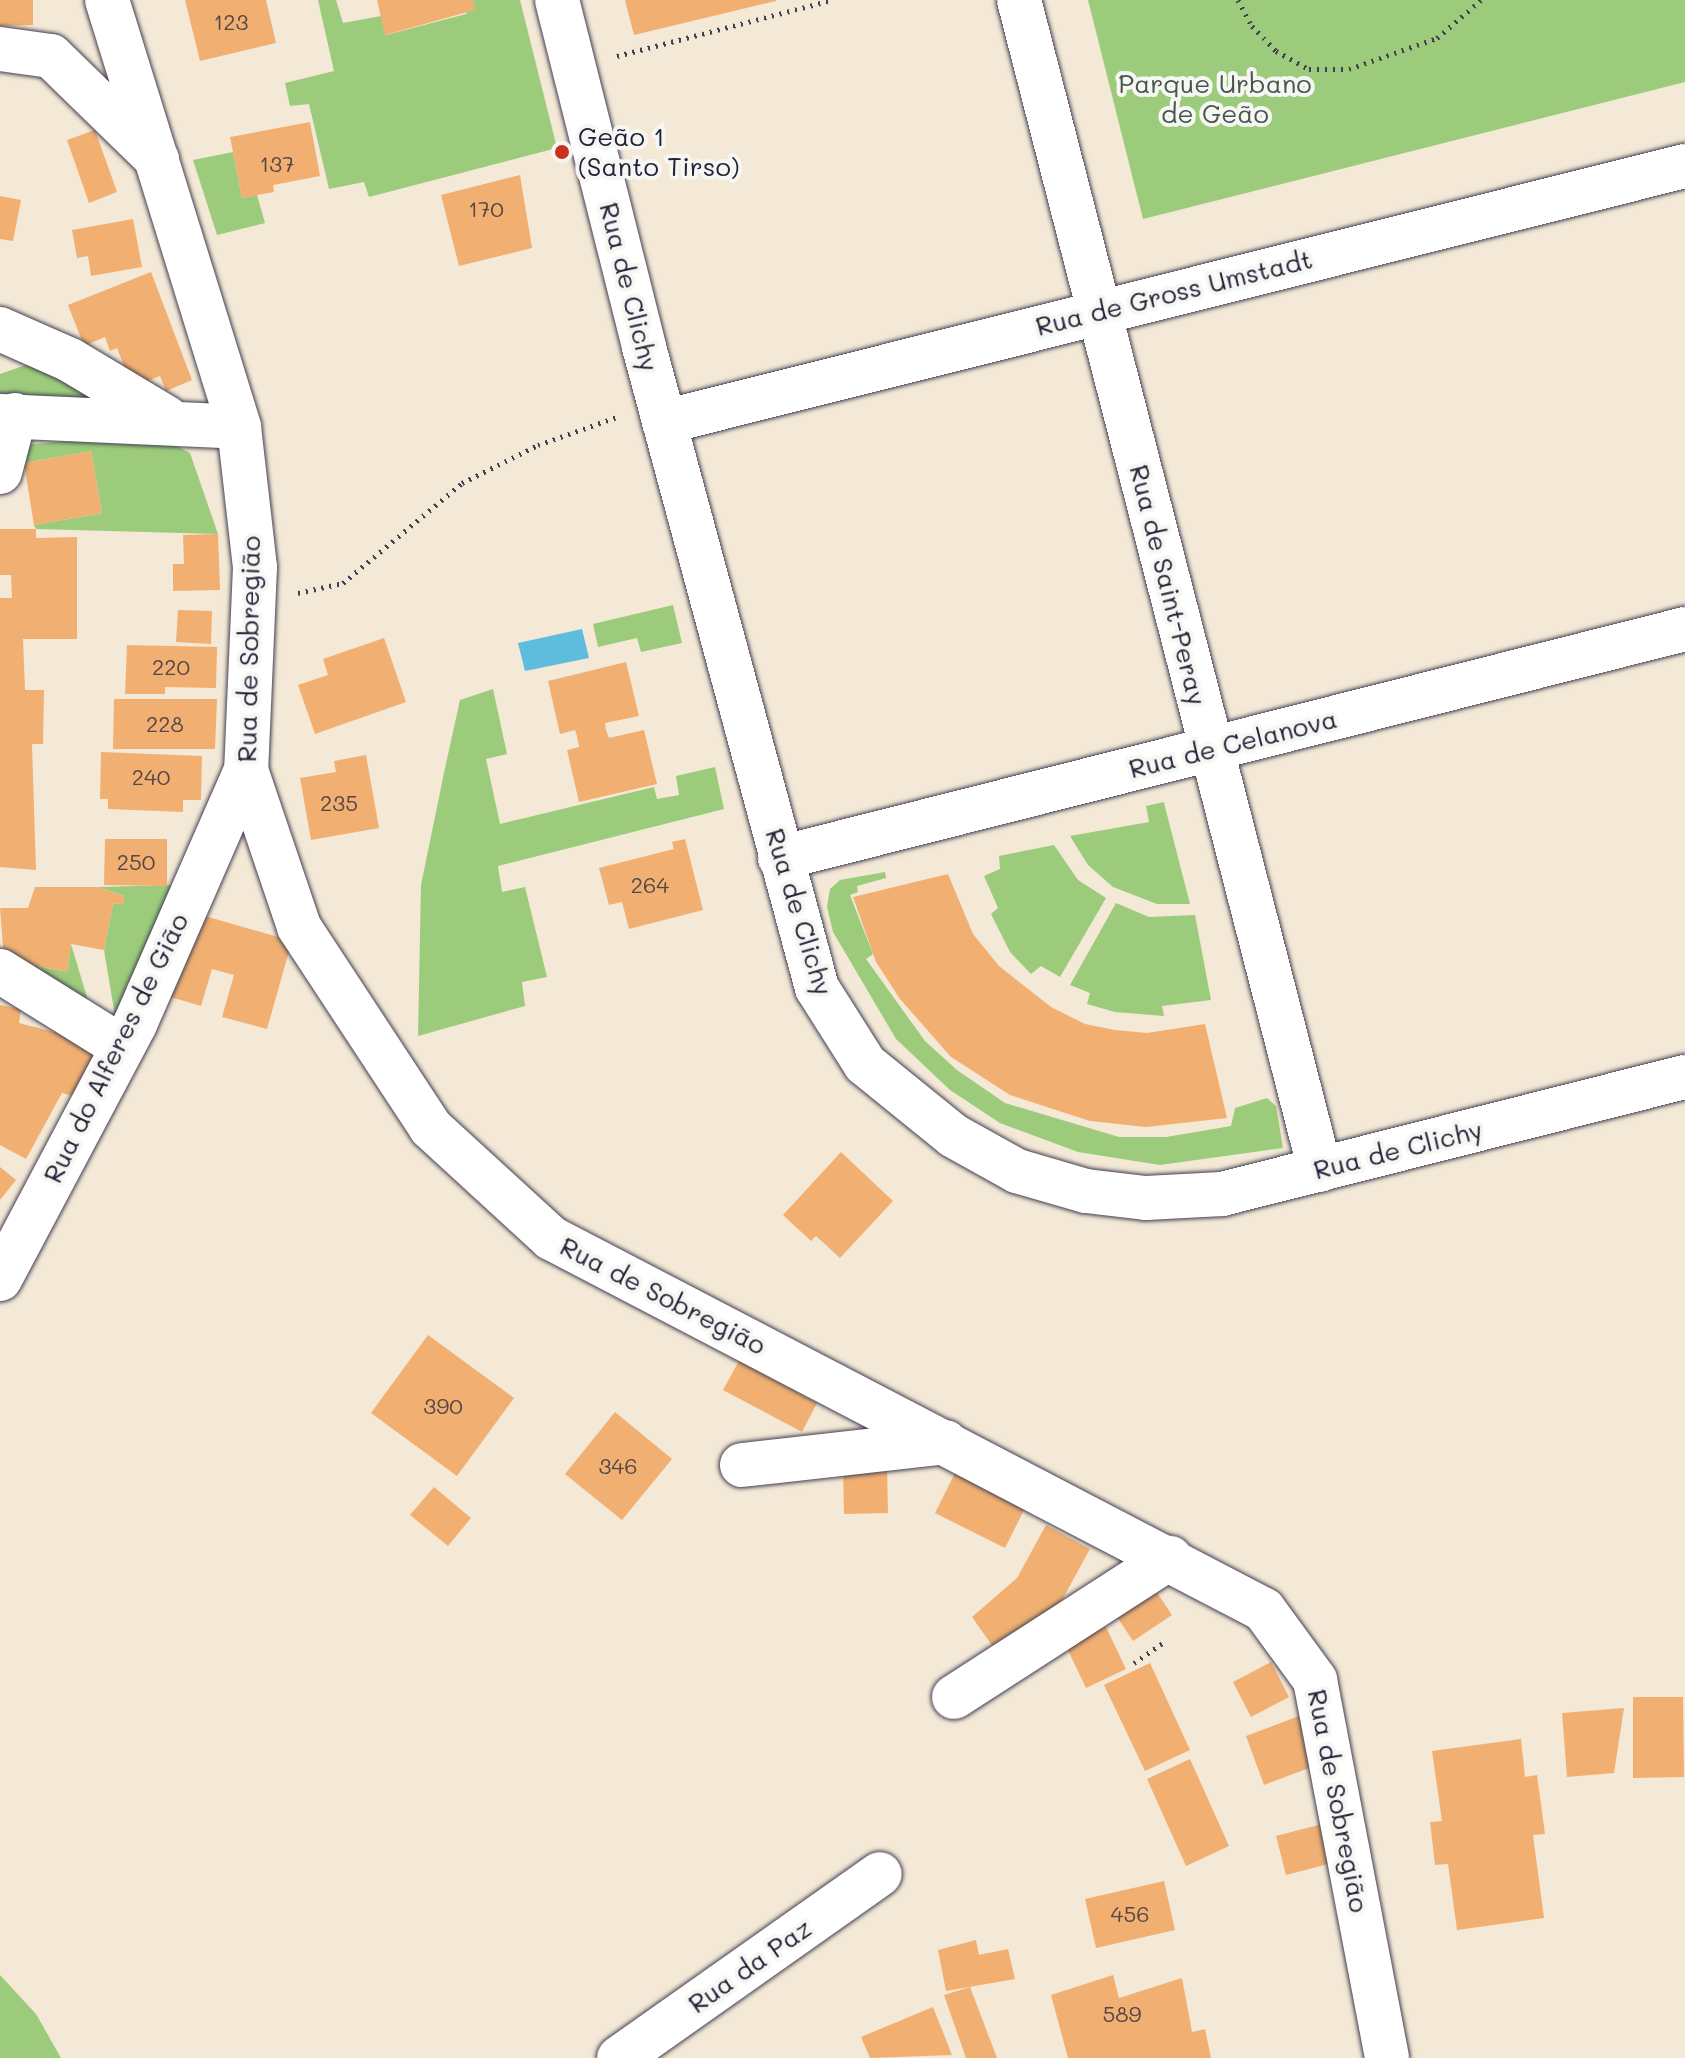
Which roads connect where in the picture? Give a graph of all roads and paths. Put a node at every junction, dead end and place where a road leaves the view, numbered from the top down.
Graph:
1 (107, 0) edge
2 (557, 0) edge
3 (832, 0) edge
4 (1019, 0) edge
5 (1238, 0) edge
6 (1481, 0) edge
7 (0, 49) edge
8 (574, 67) junction
9 (161, 164) junction
10 (1685, 166) edge
11 (1099, 311) junction
12 (0, 329) edge
13 (7, 416) edge
14 (650, 416) junction
15 (173, 421) junction
16 (239, 427) junction
17 (0, 472) edge
18 (285, 595) dead end
19 (1685, 629) edge
20 (1210, 750) junction
21 (246, 770) junction
22 (780, 858) junction
23 (0, 971) edge
24 (122, 1047) junction
25 (1685, 1077) edge
26 (1320, 1170) junction
27 (0, 1279) edge
28 (946, 1442) junction
29 (742, 1465) dead end
30 (1170, 1558) junction
31 (1163, 1643) dead end
32 (1134, 1663) dead end
33 (954, 1697) dead end
34 (880, 1874) dead end
35 (619, 2058) edge
36 (1387, 2058) edge

1 - 9 street, Rua de Sobregião
2 - 8 street, Rua de Clichy
3 - 8 path
4 - 11 street, Rua de Saint-Peray
5 - 6 path
7 - 9 street
8 - 14 street, Rua de Clichy
9 - 16 street, Rua de Sobregião
10 - 11 street, Rua de Gross Umstadt
11 - 14 street, Rua de Gross Umstadt
11 - 20 street, Rua de Saint-Peray
12 - 15 street
13 - 15 street
13 - 17 street
14 - 18 path
14 - 22 street, Rua de Clichy
15 - 16 street
16 - 21 street, Rua de Sobregião
19 - 20 street, Rua de Celanova
20 - 22 street, Rua de Celanova
20 - 26 street, Rua de Saint-Peray
21 - 24 street, Rua do Alferes de Gião
21 - 28 street, Rua de Sobregião
22 - 26 street, Rua de Clichy
23 - 24 street
24 - 27 street, Rua do Alferes de Gião
25 - 26 street, Rua de Clichy
28 - 29 street
28 - 30 street, Rua de Sobregião
30 - 33 street
30 - 36 street, Rua de Sobregião
31 - 32 path
34 - 35 street, Rua da Paz

